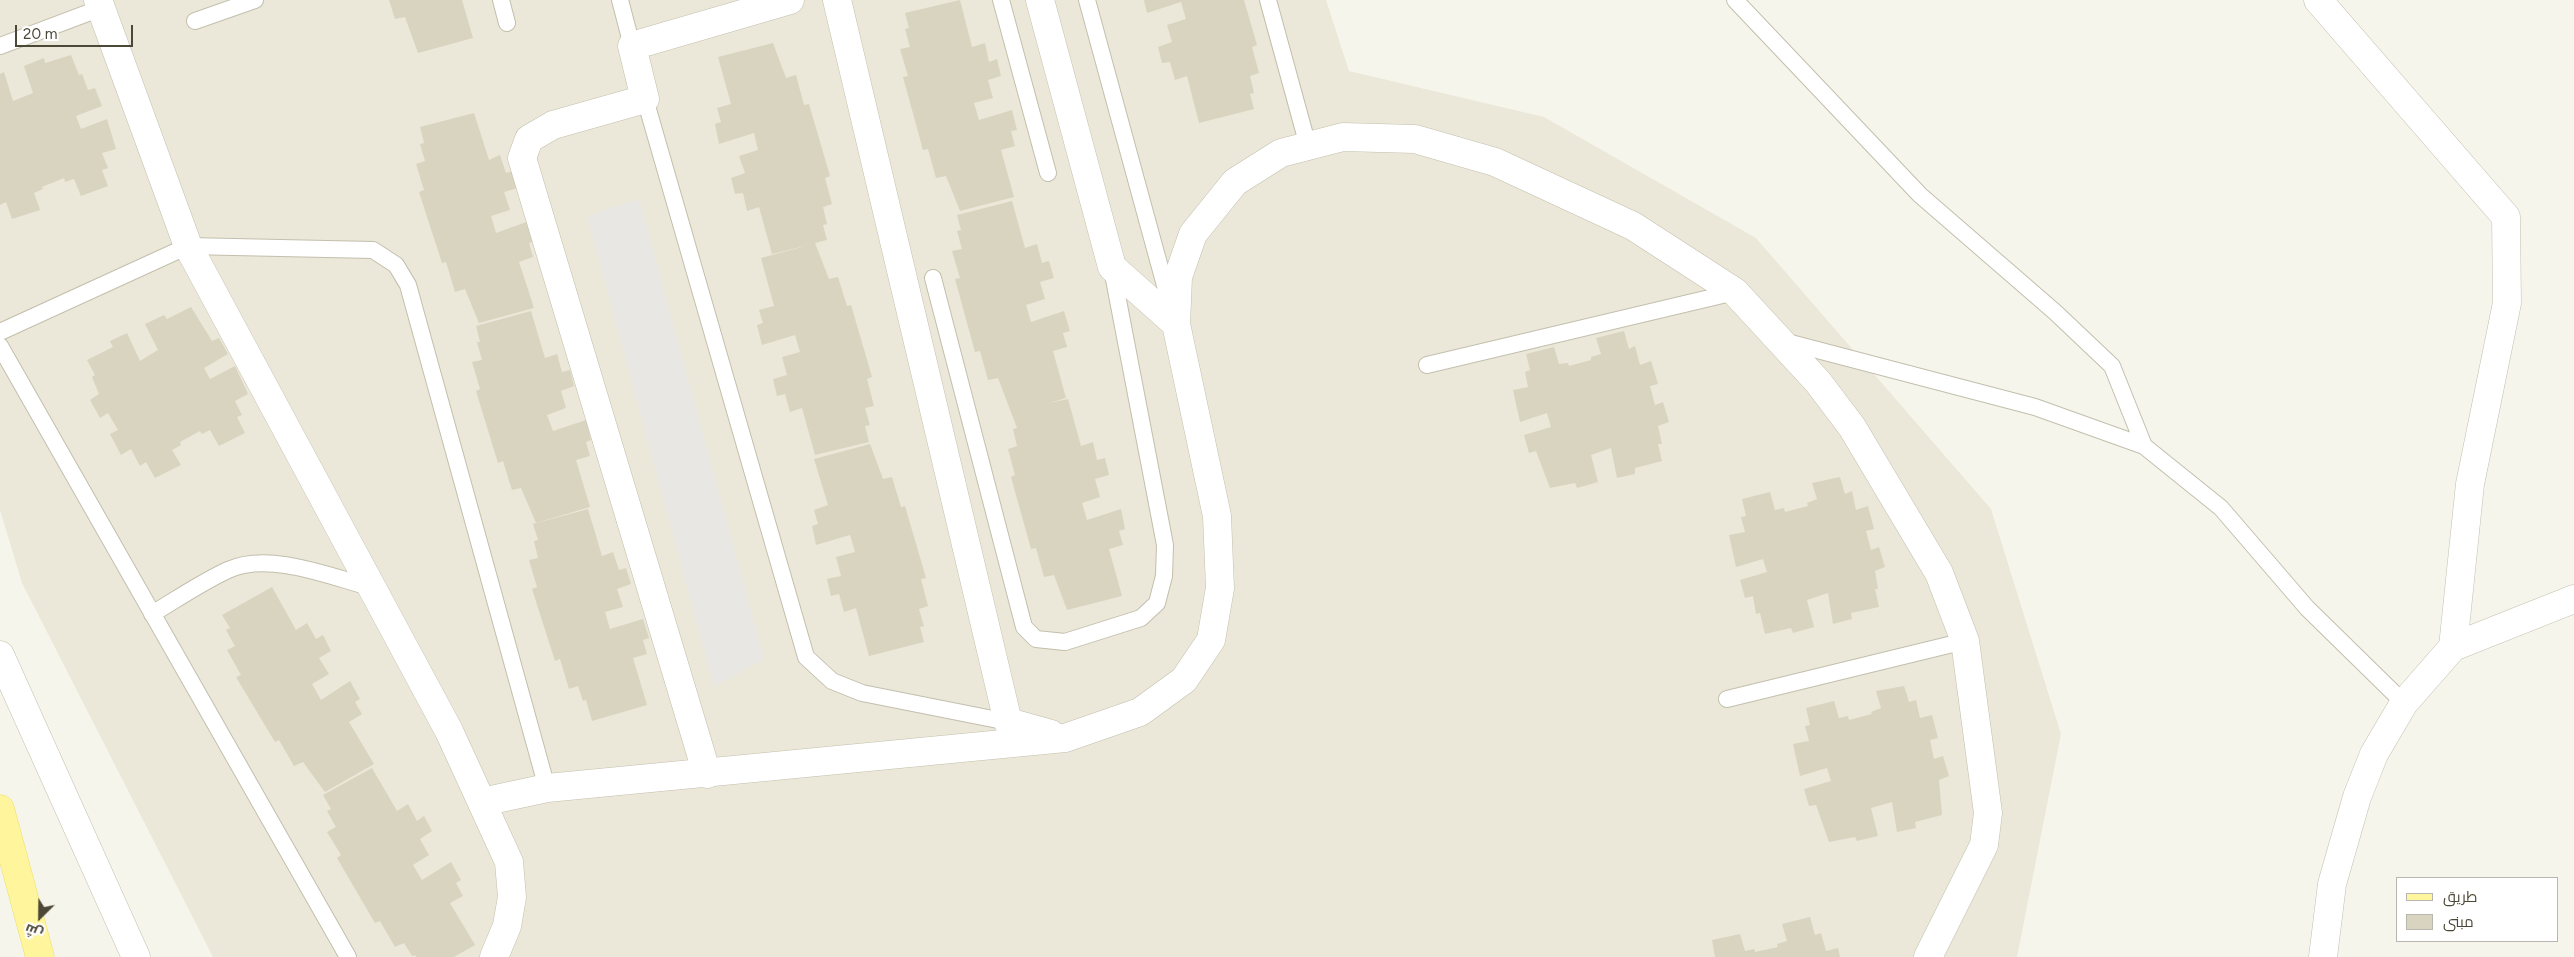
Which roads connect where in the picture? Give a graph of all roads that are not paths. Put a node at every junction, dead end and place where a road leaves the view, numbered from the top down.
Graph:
1 (255, 0) edge
2 (501, 0) edge
3 (620, 0) edge
4 (790, 0) edge
5 (837, 0) edge
6 (1001, 0) edge
7 (1040, 0) edge
8 (1087, 0) edge
9 (1268, 0) edge
10 (1734, 0) edge
11 (2318, 0) edge
12 (100, 4) edge
13 (195, 21) dead end
14 (507, 23) dead end
15 (0, 46) edge
16 (632, 46) junction
17 (645, 99) junction
18 (1308, 146) junction
19 (1048, 173) dead end
20 (188, 246) junction
21 (1112, 268) junction
22 (933, 278) dead end
23 (1736, 292) junction
24 (1176, 324) junction
25 (0, 332) edge
26 (1779, 340) junction
27 (0, 346) edge
28 (1427, 365) dead end
29 (2144, 446) junction
30 (373, 588) junction
31 (2574, 599) edge
32 (152, 614) junction
33 (1965, 641) junction
34 (2452, 647) junction
35 (0, 655) edge
36 (1727, 699) dead end
37 (2404, 702) junction
38 (1008, 722) junction
39 (1064, 738) junction
40 (707, 774) junction
41 (547, 788) junction
42 (482, 802) junction
43 (0, 809) edge
44 (40, 957) edge
45 (136, 957) edge
46 (348, 957) edge
47 (494, 957) edge
48 (1928, 957) edge
49 (2323, 957) edge

1 - 13 lane
2 - 14 lane
3 - 16 lane
4 - 16 street
5 - 38 street
6 - 19 lane
7 - 21 street
8 - 24 lane
9 - 18 lane
10 - 29 lane
11 - 34 street
12 - 15 lane
12 - 20 street
16 - 17 street
17 - 38 lane
17 - 40 street
18 - 23 street
18 - 24 street
20 - 25 lane
20 - 30 street
20 - 41 lane
21 - 22 lane
21 - 24 street
23 - 26 street
23 - 28 lane
24 - 39 street
26 - 29 lane
26 - 33 street
27 - 32 lane
29 - 37 lane
30 - 32 lane
30 - 42 street
31 - 34 street
32 - 46 lane
33 - 36 lane
33 - 48 street
34 - 37 street
35 - 45 street
37 - 49 street
38 - 39 street
39 - 40 street
40 - 41 street
41 - 42 street
42 - 47 street
43 - 44 main road

